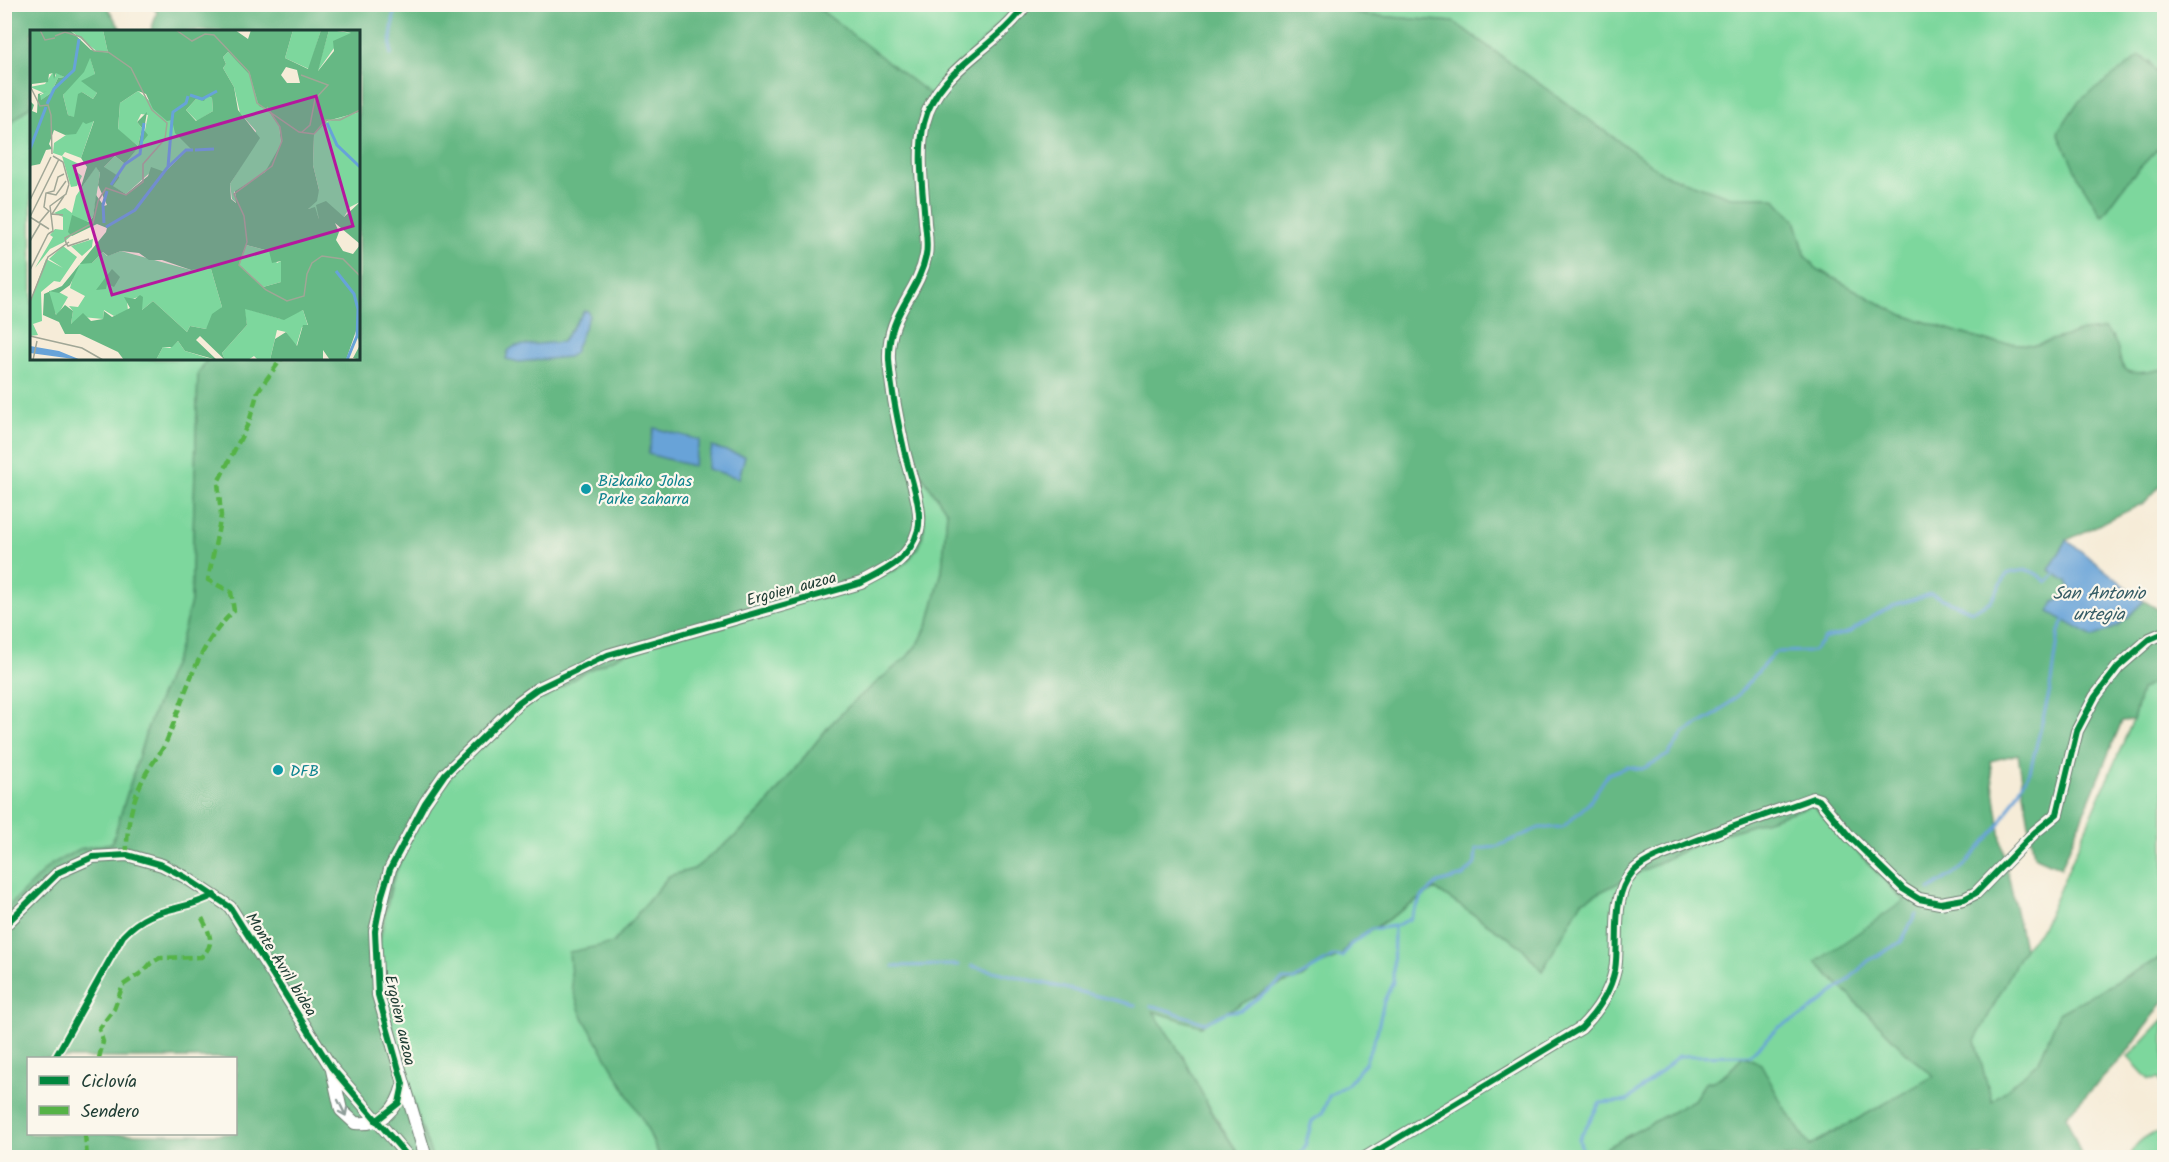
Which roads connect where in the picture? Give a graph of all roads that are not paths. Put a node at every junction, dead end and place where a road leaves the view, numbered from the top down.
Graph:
1 (1026, 4) edge
2 (2164, 633) edge
3 (4, 926) edge
4 (331, 1067) junction
5 (403, 1084) junction
6 (376, 1121) junction
7 (409, 1158) edge
8 (426, 1158) edge
9 (1365, 1158) edge

1 - 5 street, Ergoien auzoa
2 - 9 street
3 - 4 street, Monte Avril bidea
4 - 6 street, Monte Avril bidea
4 -> 6 street
5 - 6 street
5 - 8 street, Ergoien auzoa
6 - 7 street, Monte Avril bidea

